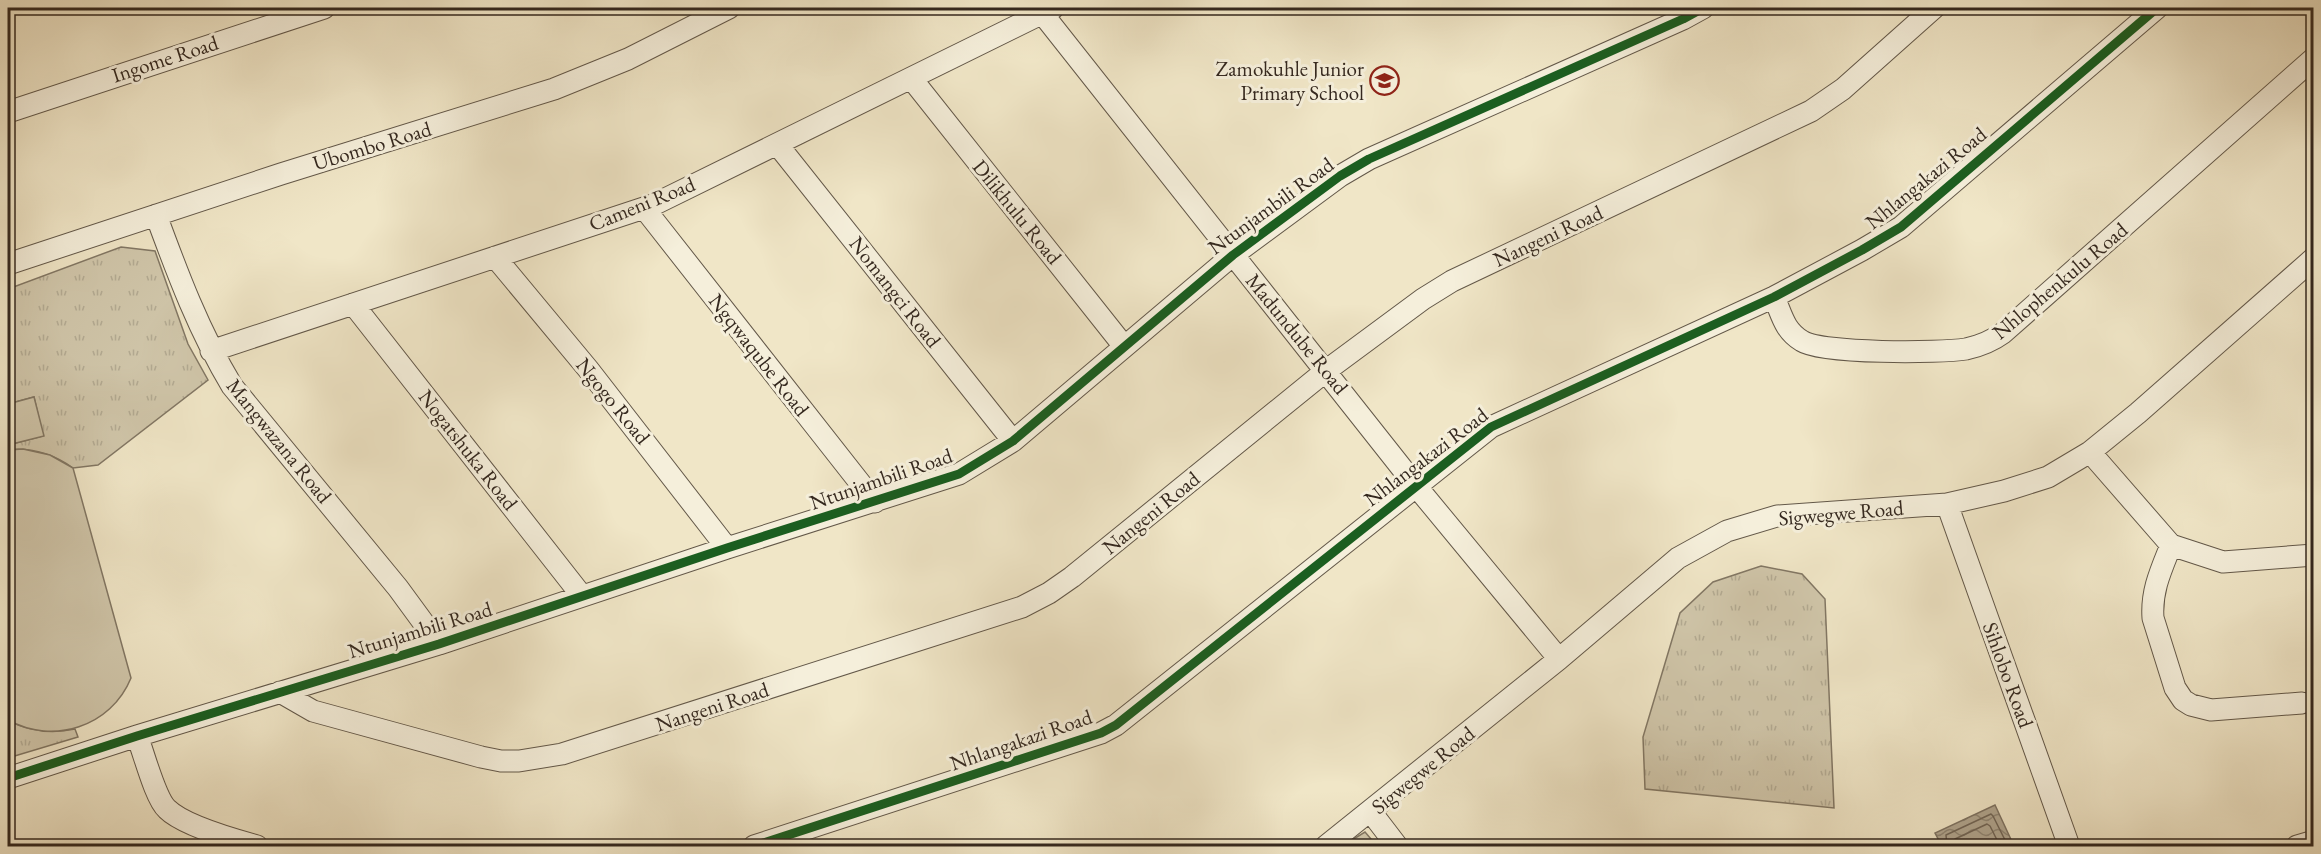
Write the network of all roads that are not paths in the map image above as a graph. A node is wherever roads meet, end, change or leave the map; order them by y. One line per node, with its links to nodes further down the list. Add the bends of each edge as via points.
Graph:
1 (324, 8): 9 (street, Ingome Road)
2 (729, 8): 12 (street, Ubombo Road, via 628,59 554,89)
3 (1703, 8): 13 (street, Ntunjambili Road, via 1369,159)
4 (1934, 8): 21 (street, Nangeni Road, via 1843,89 1811,111 1452,281)
5 (2157, 8): 17 (street, Nhlangakazi Road, via 1901,226)
6 (1044, 9): 8 (street, Cameni Road); 13 (street, Madundube Road)
7 (2313, 58): 17 (street, Nhlophenkulu Road, via 2003,333 1982,345 1920,351 1829,349 1805,343 1789,332)
8 (911, 78): 10 (street, Cameni Road); 19 (street, Dilikhulu Road)
9 (8, 112)
10 (777, 144): 11 (street, Cameni Road); 22 (street, Nomangci Road)
11 (644, 208): 14 (street, Cameni Road); 25 (street, Ngqwaqube Road)
12 (156, 215): 16 (street, Ubombo Road); 20 (street, Mangwazana Road)
13 (1233, 255): 19 (street, Ntunjambili Road); 21 (street, Madundube Road)
14 (495, 257): 18 (street, Cameni Road); 28 (street, Ngogo Road)
15 (2313, 258): 23 (street, Sigwegwe Road)
16 (8, 264)
17 (1774, 297): 24 (street, Nhlangakazi Road, via 1491,427)
18 (353, 304): 20 (street, Cameni Road); 30 (street, Nogatshuka Road)
19 (1124, 345): 22 (street, Ntunjambili Road)
20 (211, 351): 31 (street, Mangwazana Road, via 232,386 398,588)
21 (1327, 370): 24 (street, Madundube Road); 33 (street, Nangeni Road, via 1049,593 1022,607 622,736 538,760 501,761 313,711)
22 (1012, 441): 25 (street, Ntunjambili Road, via 959,474)
23 (2090, 452): 26 (street, Sigwegwe Road, via 2048,477); 27 (street)
24 (1416, 486): 32 (street, Madundube Road); 40 (street, Nhlangakazi Road, via 1116,725)
25 (875, 502): 28 (street, Ntunjambili Road)
26 (1947, 504): 32 (street, Sigwegwe Road, via 1777,516 1728,531 1678,558); 43 (street, Sihlobo Road)
27 (2171, 545): 29 (street, via 2223,562); 34 (street, via 2155,584 2152,608 2179,695 2191,705 2211,710)
28 (727, 548): 30 (street, Ntunjambili Road)
29 (2313, 555)
30 (582, 596): 31 (street, Ntunjambili Road)
31 (439, 644): 33 (street, Ntunjambili Road)
32 (1559, 659): 37 (street, Sigwegwe Road)
33 (280, 692): 35 (street, Ntunjambili Road)
34 (2302, 703)
35 (137, 736): 36 (street, Ntunjambili Road); 39 (street, via 166,809 190,823)
36 (8, 778)
37 (1371, 812): 41 (street, Sigwegwe Road); 42 (street)
38 (2313, 841): 44 (street)
39 (257, 846)
40 (754, 846)
41 (1326, 846)
42 (1397, 846)
43 (2069, 846)
44 (2297, 846)

